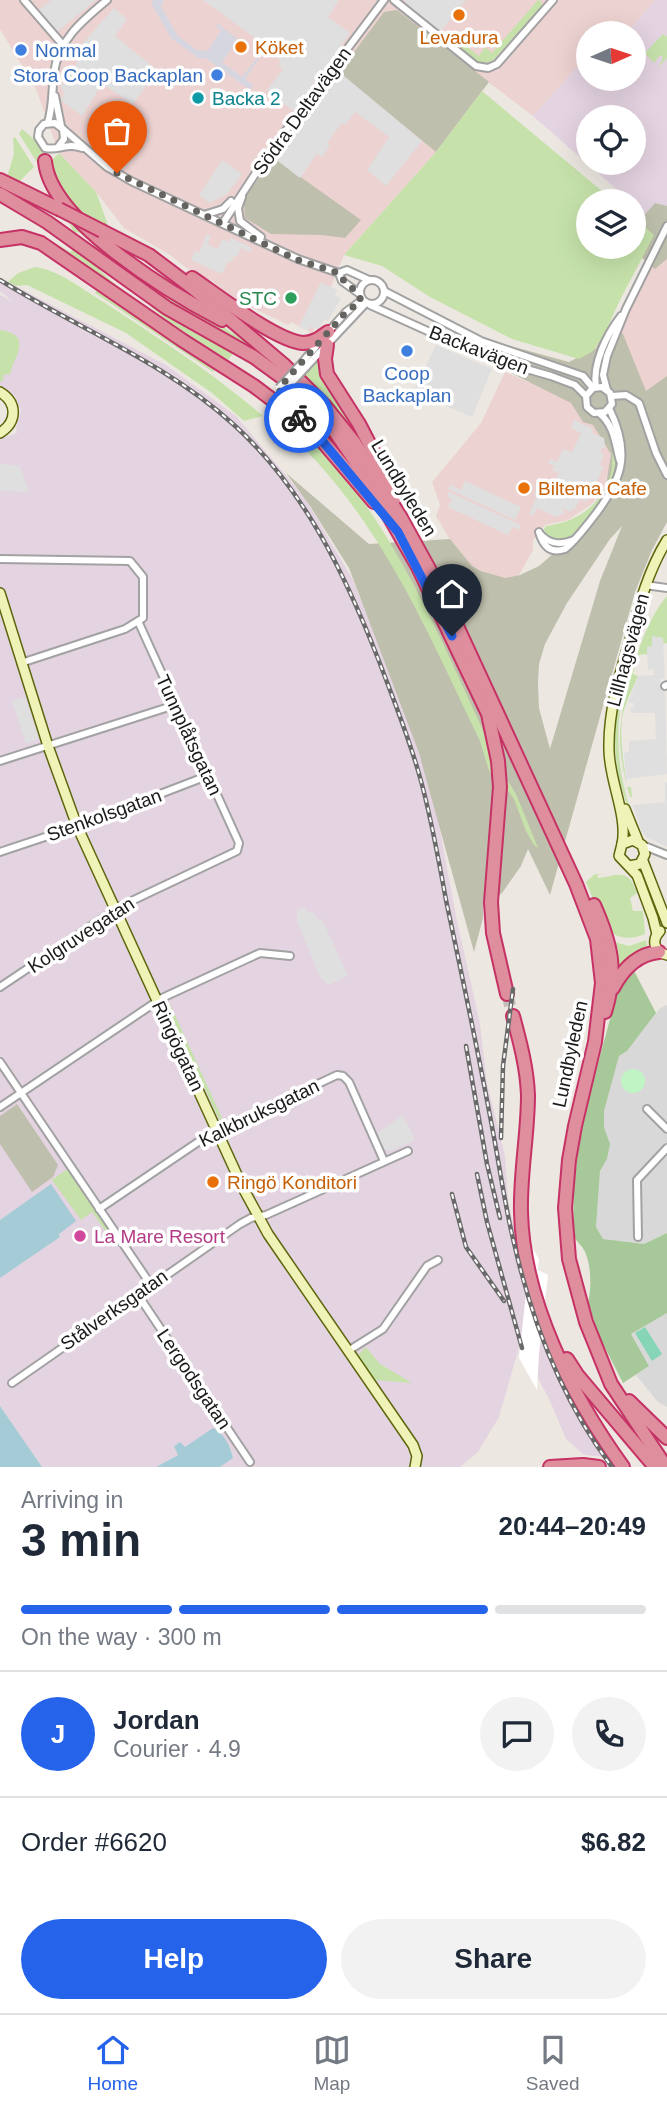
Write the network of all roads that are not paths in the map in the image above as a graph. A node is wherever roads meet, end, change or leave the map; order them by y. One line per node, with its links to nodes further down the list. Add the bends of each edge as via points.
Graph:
1 (24, 0): 6 (street)
2 (107, 0): 6 (street)
3 (384, 0): 13 (street, Södra Deltavägen)
4 (394, 0): 5 (street, via 481,68 497,64)
5 (553, 0)
6 (63, 45): 7 (street)
7 (54, 87): 8 (street); 9 (street)
8 (48, 122): 9 (street); 10 (street, via 41,127 40,144)
9 (62, 128): 10 (street, via 64,139); 11 (street, Backavägen)
10 (57, 148): 11 (street, via 72,145); 12 (street)
11 (84, 149): 16 (street, Backavägen, via 117,173)
12 (42, 164): 28 (highway, via 62,200 100,241 208,313)
13 (251, 179): 16 (street, via 227,206); 17 (street, Södra Deltavägen); 20 (street, Backavägen, via 238,215)
14 (0, 180): 21 (highway, Lundbyleden, bridge)
15 (0, 194): 22 (highway, Lundbyleden)
16 (204, 215): 17 (street, Backavägen)
17 (223, 223): 20 (street, Backavägen)
18 (667, 226): 27 (street)
19 (0, 240): 38 (highway, via 22,237 48,247)
20 (263, 242): 23 (street, Backavägen)
21 (149, 255): 28 (highway, Lundbyleden); 29 (highway, via 248,317 296,341)
22 (115, 271): 32 (highway, via 173,328 263,386); 42 (highway, Lundbyleden, via 287,381 336,433)
23 (339, 273): 24 (street, Backavägen, via 347,270); 26 (street, Backavägen)
24 (369, 280): 25 (street, Backavägen, via 380,282); 26 (street, via 364,284)
25 (384, 291): 26 (street, via 379,300); 31 (street, Backavägen, via 481,341 583,376)
26 (364, 301): 29 (street); 29 (street, via 346,312); 35 (street, Backavägen, via 492,359 575,385)
27 (626, 309): 31 (street, via 603,348); 34 (street, via 603,366)
28 (245, 332): 45 (highway, Lundbyleden, via 305,384 338,421)
29 (327, 338): 30 (street); 30 (street); 45 (highway, via 327,374 383,469)
30 (304, 365): 32 (street, bridge)
31 (594, 387): 34 (street, Backavägen); 35 (street)
32 (280, 391): 38 (highway, via 282,401)
33 (0, 392): 39 (street, via 14,411 9,426)
34 (609, 393): 36 (street); 41 (street, Backavägen, via 639,403)
35 (586, 396): 37 (street, Backavägen, via 588,408)
36 (610, 408): 37 (street); 40 (street, via 622,440)
37 (599, 413): 40 (street, via 612,428)
38 (307, 426): 42 (highway)
39 (0, 433)
40 (621, 463): 43 (street, via 612,492)
41 (667, 475)
42 (398, 532): 73 (highway, Lundbyleden, via 488,714 500,786 493,933)
43 (575, 540): 43 (street, via 554,543 539,532 544,545 553,551 565,550)
44 (667, 540): 47 (street, Lillhagsvägen)
45 (419, 549): 51 (highway, Lundbyleden)
46 (0, 559): 50 (street, via 130,561 143,577 145,613)
47 (645, 585): 48 (street); 56 (street, Lillhagsvägen, via 614,695)
48 (667, 588)
49 (0, 593): 52 (street, Ringögatan)
50 (138, 621): 52 (street); 53 (street, Tunnplåtsgatan)
51 (463, 639): 72 (highway, via 512,726 602,924 611,953); 76 (highway, Lundbyleden, via 592,922 602,975)
52 (21, 663): 54 (street, Ringögatan)
53 (175, 705): 54 (street); 57 (street, Tunnplåtsgatan)
54 (48, 746): 55 (street); 58 (street, Ringögatan)
55 (0, 761)
56 (610, 764): 59 (street, Lillhagsvägen); 60 (street, Lillhagsvägen, via 624,826)
57 (207, 776): 58 (street, Stenkolsgatan); 61 (street, Tunnplåtsgatan)
58 (77, 826): 62 (street, Stenkolsgatan); 66 (street, Ringögatan)
59 (640, 843): 60 (street, via 629,840); 63 (street); 64 (street, Lillhagsvägen)
60 (622, 844): 65 (street, Lillhagsvägen, via 619,856)
61 (239, 848): 66 (street, Kolgruvegatan)
62 (0, 852)
63 (667, 855)
64 (643, 861): 65 (street); 67 (street, Lillhagsvägen)
65 (629, 866): 68 (street, Lillhagsvägen)
66 (115, 910): 71 (street, Kolgruvegatan); 74 (street, Ringögatan)
67 (667, 926): 68 (street, Lillhagsvägen)
68 (657, 934): 69 (street, Lillhagsvägen, via 655,944)
69 (665, 954): 72 (highway, via 645,954 635,960)
70 (290, 956): 74 (street, via 260,953)
71 (0, 988)
72 (612, 988): 76 (highway)
73 (507, 994)
74 (157, 1001): 78 (street); 82 (street, Ringögatan)
75 (513, 1016): 92 (highway, via 528,1093 521,1214)
76 (595, 1042): 94 (highway, Lundbyleden, via 566,1186 568,1246 580,1304)
77 (0, 1062): 78 (street)
78 (20, 1093): 79 (street); 86 (street)
79 (0, 1107)
80 (647, 1109): 81 (street)
81 (667, 1129)
82 (217, 1131): 85 (street, Kalkbruksgatan, via 343,1076); 86 (street, Kalkbruksgatan); 87 (street, Ringögatan)
83 (667, 1148): 88 (street, via 637,1180)
84 (408, 1151): 85 (street, Stålverksgatan)
85 (384, 1161): 87 (street, Stålverksgatan)
86 (99, 1209): 90 (street)
87 (257, 1217): 90 (street, Stålverksgatan); 93 (street, Ringögatan)
88 (638, 1237)
89 (438, 1260): 93 (street, via 427,1266 383,1329)
90 (151, 1285): 91 (street, Stålverksgatan)
91 (138, 1295): 95 (street, Stålverksgatan); 97 (street, Lergodsgatan)
92 (537, 1299): 98 (highway, via 576,1392); 102 (highway, via 578,1376)
93 (348, 1351): 99 (street, Ringögatan, via 413,1445)
94 (603, 1364): 96 (highway, via 623,1394); 103 (highway, via 611,1384)
95 (12, 1383)
96 (667, 1438)
97 (250, 1462)
98 (622, 1465)
99 (415, 1467)
100 (550, 1467): 101 (highway)
101 (599, 1467)
102 (654, 1467)
103 (666, 1467)

